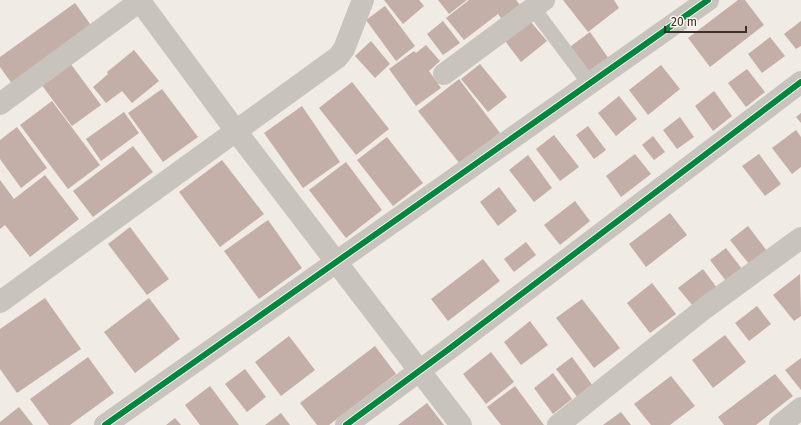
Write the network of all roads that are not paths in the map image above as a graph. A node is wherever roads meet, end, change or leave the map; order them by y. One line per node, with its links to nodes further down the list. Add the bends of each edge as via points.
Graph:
1 (363, 0): 9 (street, via 344,49 338,57)
2 (708, 0): 7 (street)
3 (139, 1): 8 (street); 9 (street)
4 (539, 4): 5 (street); 7 (lane)
5 (444, 74)
6 (801, 82): 13 (street)
7 (590, 84): 11 (street)
8 (0, 104)
9 (236, 131): 11 (street); 12 (street)
10 (801, 238): 18 (street, via 705,308)
11 (336, 261): 13 (street); 15 (street)
12 (0, 302)
13 (420, 371): 16 (street); 17 (street)
14 (801, 408): 19 (street)
15 (105, 425)
16 (346, 425)
17 (462, 425)
18 (558, 425)
19 (780, 425)

